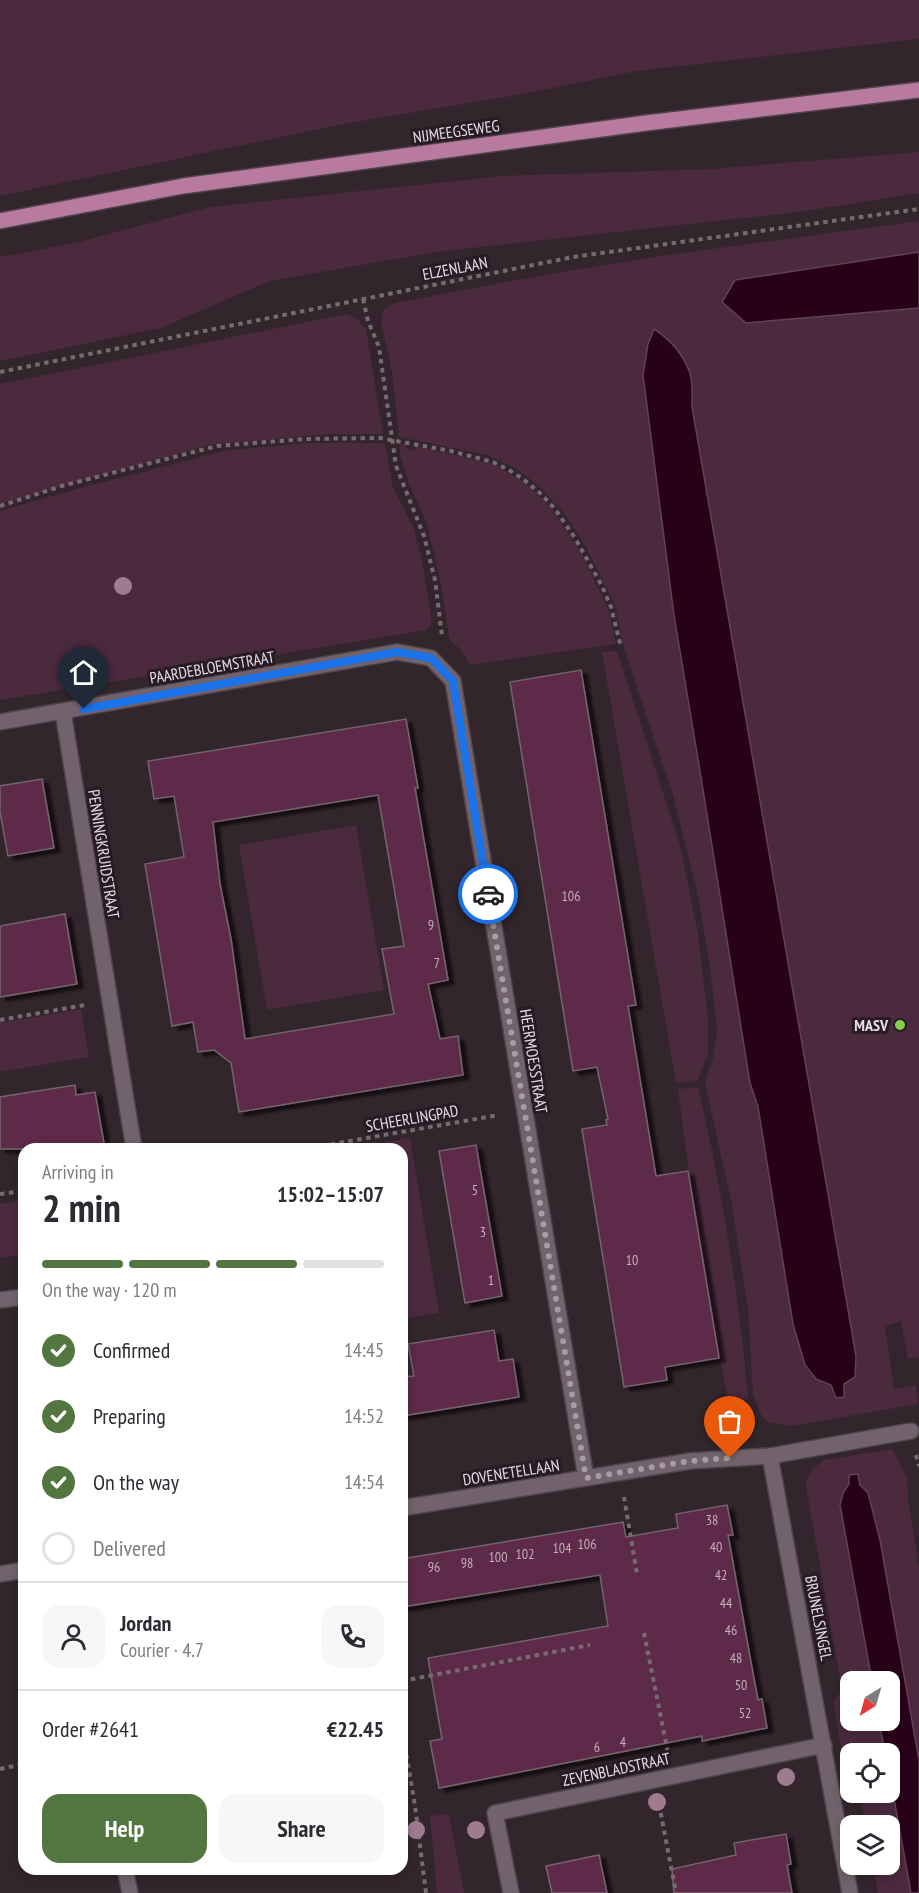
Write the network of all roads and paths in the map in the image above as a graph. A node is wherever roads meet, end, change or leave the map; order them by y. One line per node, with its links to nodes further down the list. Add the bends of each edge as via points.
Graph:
1 (919, 90): 3 (main road, NIJMEEGSEWEG, via 183,186)
2 (919, 209): 4 (path, ELZENLAAN, via 573,257)
3 (0, 221)
4 (363, 298): 5 (path, ELZENLAAN); 6 (path, via 379,347)
5 (0, 372)
6 (391, 439): 7 (path, via 305,439 217,446); 8 (path, via 493,462 523,478 540,493 591,564 611,607); 10 (path, via 396,466 424,536 436,591)
7 (0, 506)
8 (621, 647)
9 (431, 658): 10 (street, HEERMOESSTRAAT); 11 (street, PAARDEBLOEMSTRAAT, via 397,652)
10 (445, 672): 15 (street, HEERMOESSTRAAT, via 453,681)
11 (63, 712): 12 (street, PAARDEBLOEMSTRAAT); 13 (street, PENNINGKRUIDSTRAAT)
12 (0, 722)
13 (110, 1001): 14 (path); 16 (street, PENNINGKRUIDSTRAAT)
14 (0, 1020)
15 (524, 1110): 17 (path, SCHEERLINGPAD); 25 (street, HEERMOESSTRAAT)
16 (133, 1143)
17 (338, 1143)
18 (18, 1192): 19 (path)
19 (0, 1194)
20 (18, 1298): 21 (street)
21 (0, 1300)
22 (910, 1431): 23 (street, DOVENETELLAAN)
23 (770, 1456): 24 (street, DOVENETELLAAN, via 690,1461); 33 (street, BRUNELSINGEL)
24 (620, 1472): 25 (street, DOVENETELLAAN); 29 (path)
25 (586, 1478): 26 (street, DOVENETELLAAN)
26 (408, 1507)
27 (18, 1571): 28 (street)
28 (0, 1574)
29 (637, 1574)
30 (644, 1633): 37 (path)
31 (590, 1645): 32 (path)
32 (408, 1680)
33 (824, 1745): 37 (street, ZEVENBLADSTRAAT); 44 (street, BRUNELSINGEL)
34 (408, 1764): 41 (path)
35 (18, 1765): 36 (path)
36 (0, 1769)
37 (672, 1776): 38 (street, ZEVENBLADSTRAAT)
38 (655, 1779): 42 (street, ZEVENBLADSTRAAT, via 495,1813); 43 (path)
39 (126, 1875): 40 (street)
40 (130, 1893)
41 (426, 1893)
42 (511, 1893)
43 (676, 1893)
44 (850, 1893)

